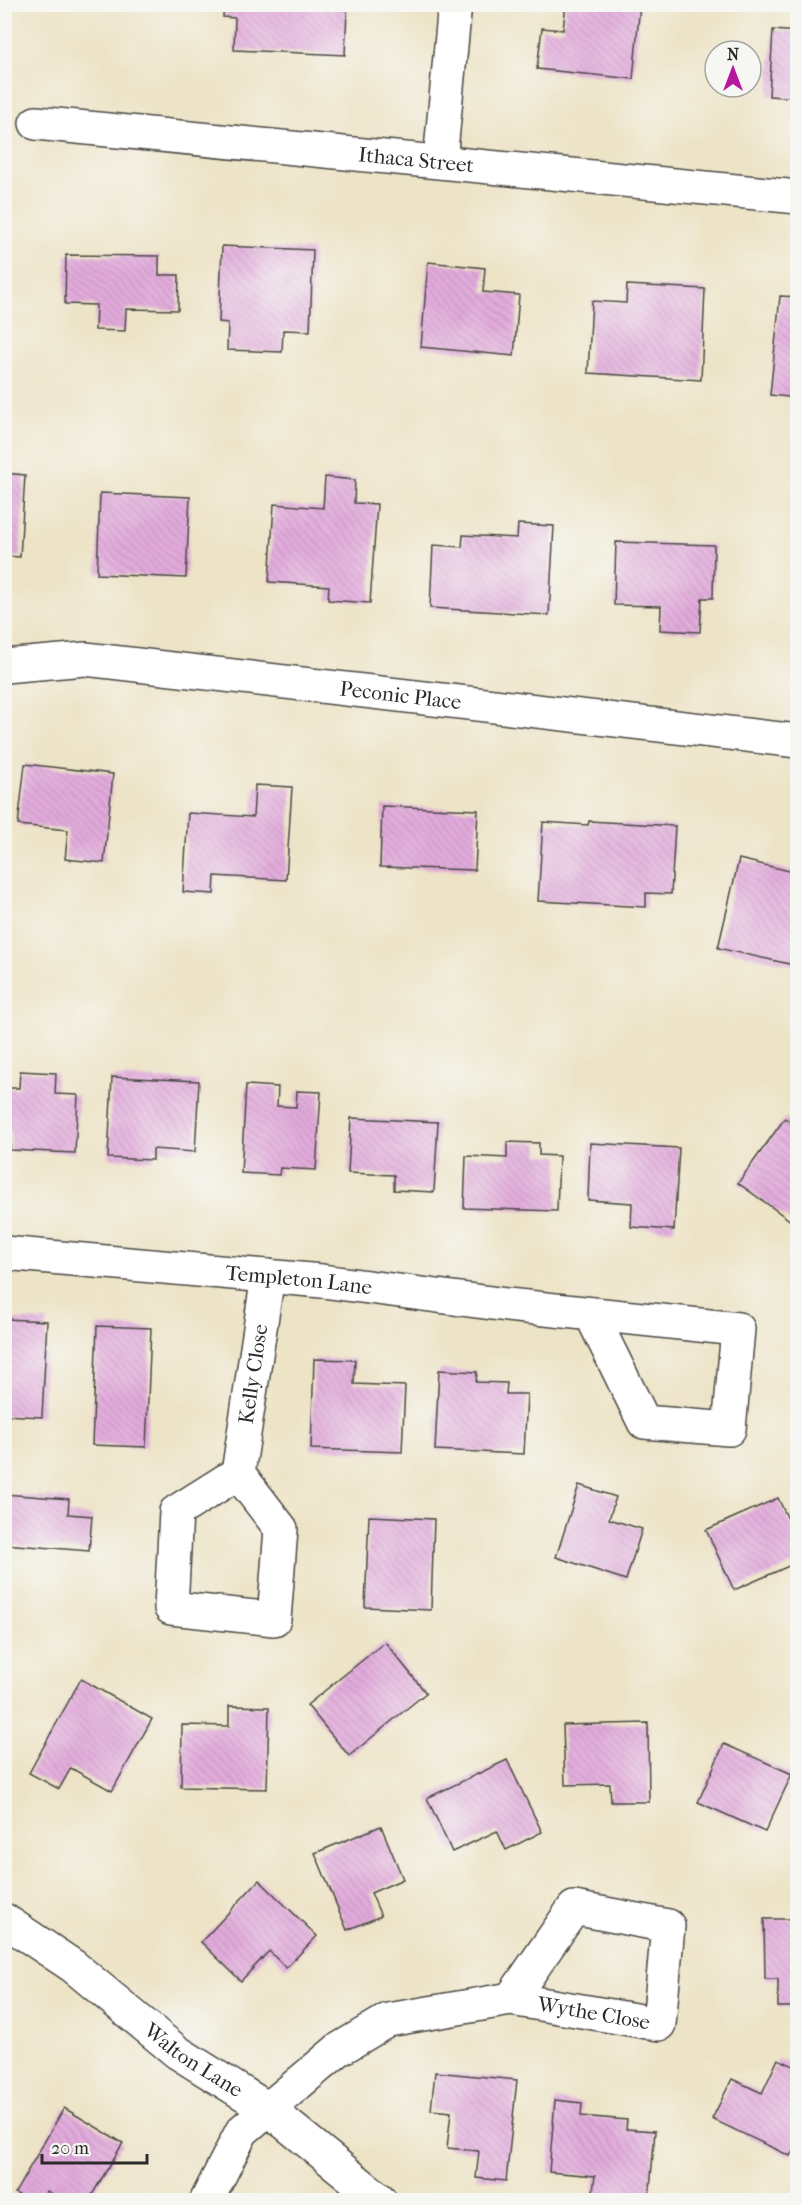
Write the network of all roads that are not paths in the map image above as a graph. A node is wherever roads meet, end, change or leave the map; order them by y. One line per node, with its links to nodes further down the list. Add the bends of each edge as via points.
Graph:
1 (455, 4): 3 (street)
2 (36, 123): 3 (street, Ithaca Street)
3 (440, 161): 4 (street, Ithaca Street)
4 (798, 197)
5 (4, 666): 6 (street, Peconic Place, via 85,659)
6 (798, 741)
7 (4, 1252): 8 (street, Templeton Lane)
8 (268, 1276): 9 (street, Templeton Lane); 10 (street, Kelly Close)
9 (591, 1314): 9 (street, Templeton Lane, via 644,1422 729,1429 738,1329)
10 (238, 1473): 10 (street, via 176,1512 171,1608 274,1619 281,1529)
11 (4, 1920): 13 (street, Walton Lane, via 73,1966 177,2052)
12 (511, 1999): 12 (street, Wythe Close, via 659,2024 668,1926 574,1908); 13 (street, Wythe Close, via 388,2020 338,2050)
13 (268, 2109): 14 (street, Wythe Close, via 242,2131); 15 (street, Walton Lane)
14 (207, 2200)
15 (380, 2200)

